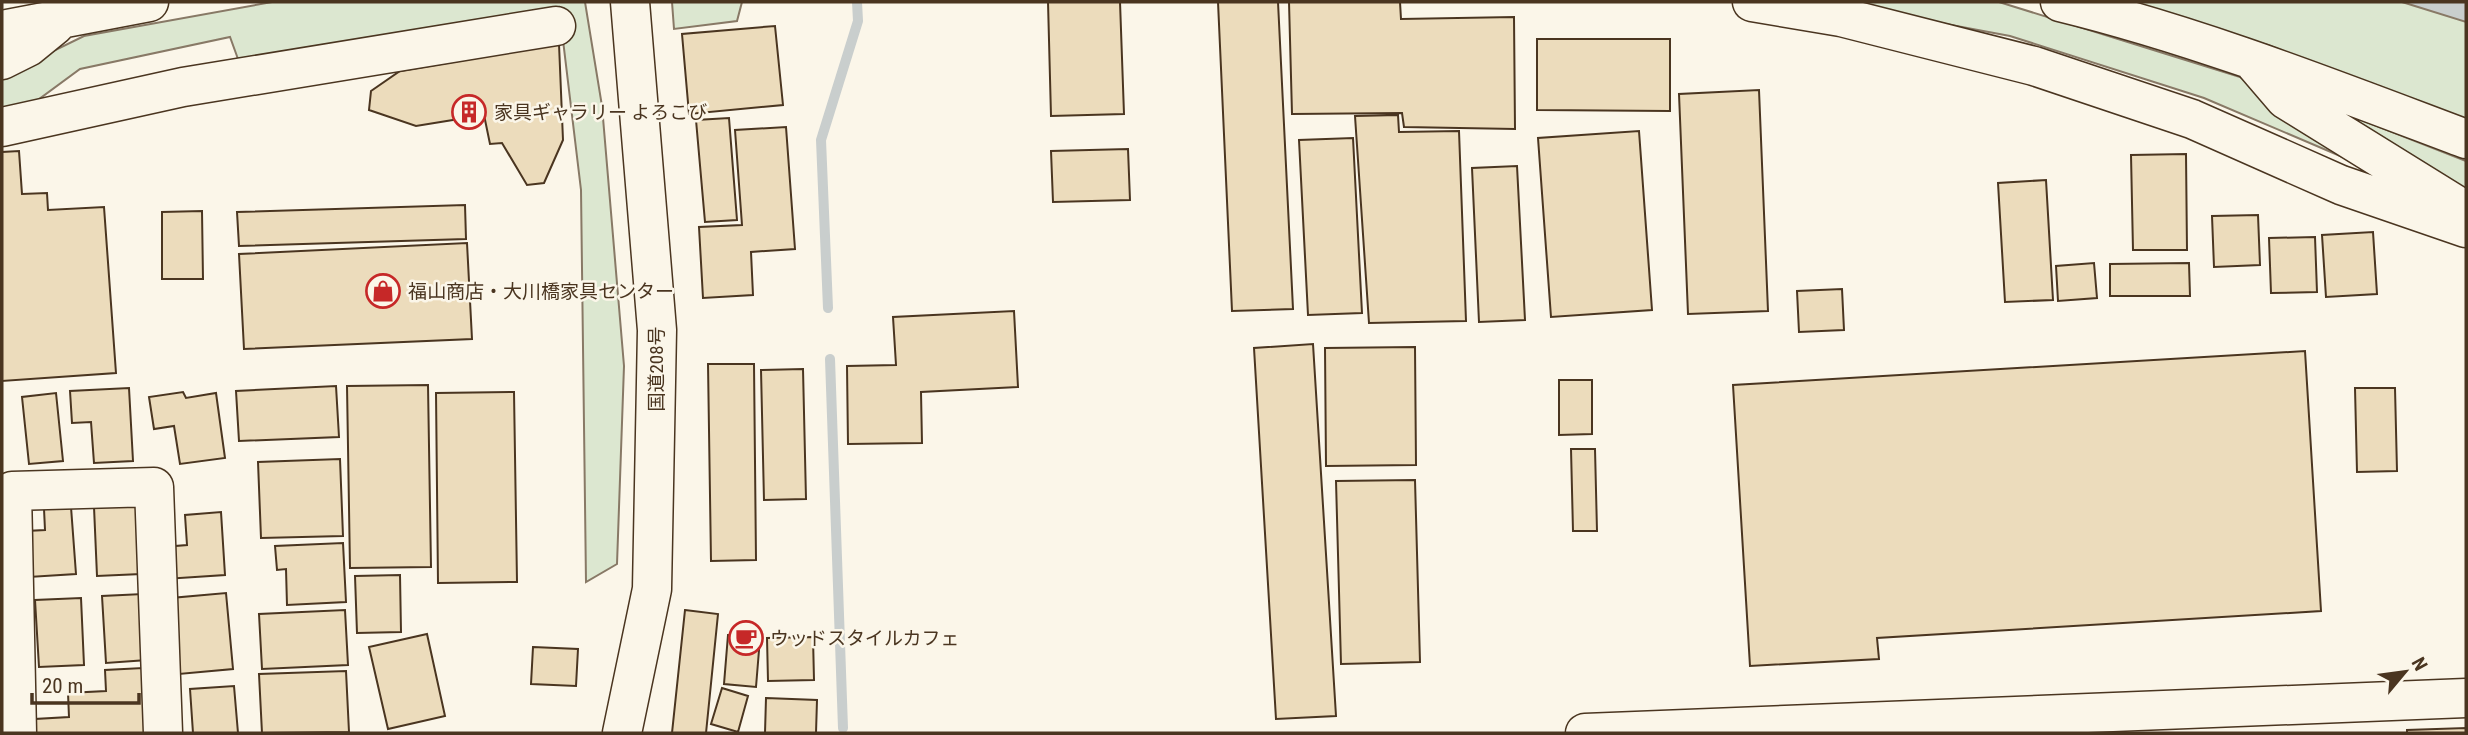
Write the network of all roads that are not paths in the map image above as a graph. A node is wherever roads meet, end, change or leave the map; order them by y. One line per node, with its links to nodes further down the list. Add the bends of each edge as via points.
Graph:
1 (149, 2): 6 (main road)
2 (629, 2): 15 (main road, 国道208号, via 657,330 652,589)
3 (1752, 2): 11 (main road, via 1841,17 2034,66 2192,120 2341,185)
4 (2060, 2): 7 (main road)
5 (556, 26): 8 (main road, via 183,87)
6 (22, 28)
7 (2251, 60): 9 (main road); 10 (main road, via 2285,99)
8 (2, 127)
9 (2466, 138)
10 (2466, 215)
11 (2466, 228)
12 (2466, 698): 16 (main road)
13 (17, 733): 14 (main road, via 12,491 153,487)
14 (163, 733)
15 (622, 733)
16 (1585, 733)

